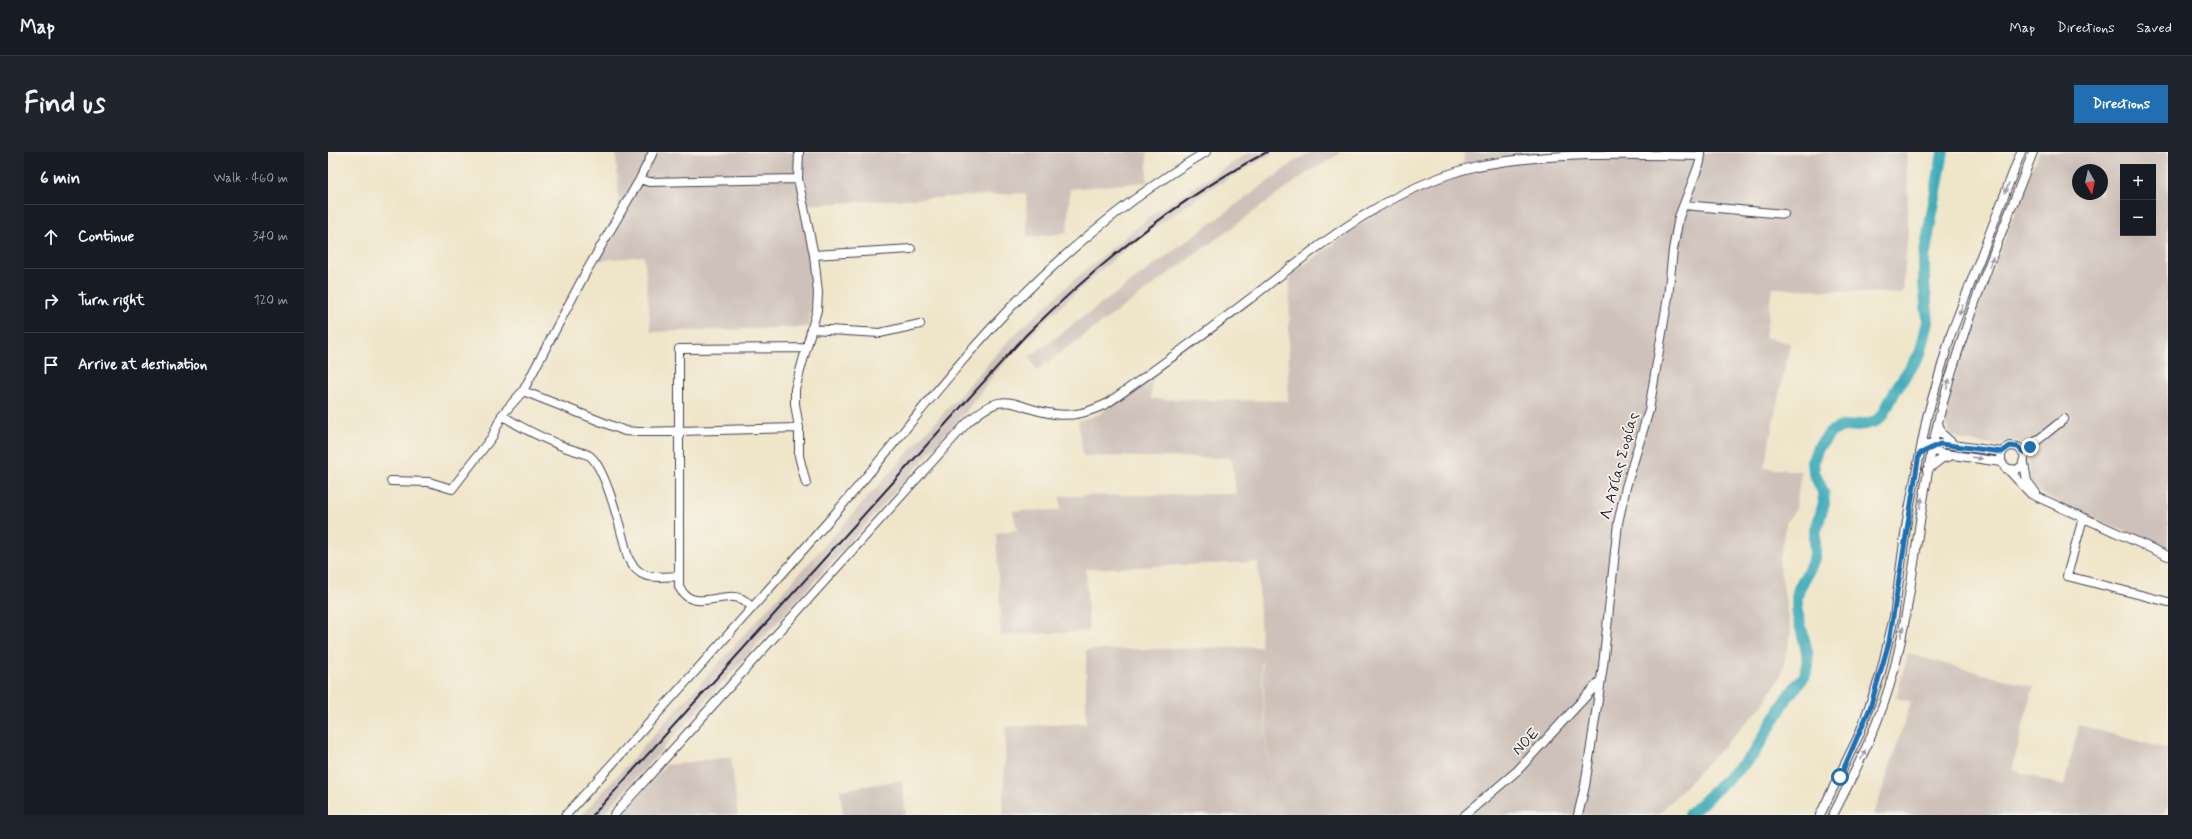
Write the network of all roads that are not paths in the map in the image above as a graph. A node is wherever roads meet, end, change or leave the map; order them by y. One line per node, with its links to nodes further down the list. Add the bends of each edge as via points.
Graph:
1 (653, 152): 7 (street)
2 (800, 152): 8 (street)
3 (1206, 152): 39 (street, via 1174,171 1099,226 1065,254 1014,304)
4 (2022, 152): 22 (street, one-way to 22, via 1951,334)
5 (2033, 152): 19 (street, one-way to 5, via 1962,338)
6 (1701, 154): 9 (street, Λ. Αγίας Σοφίας); 42 (street, via 1549,155 1483,164 1454,173 1421,185 1371,210 1321,243 1197,338 1100,407 1067,415 1002,402 979,412)
7 (640, 179): 8 (street, via 649,182); 16 (street, via 586,272)
8 (798, 179): 12 (street)
9 (1684, 205): 10 (street); 40 (street, Λ. Αγίας Σοφίας, via 1679,217 1673,250 1668,297 1649,410 1626,486 1618,523)
10 (1784, 214)
11 (911, 249): 12 (street)
12 (814, 255): 14 (street, via 818,293)
13 (920, 324): 14 (street, via 880,333)
14 (812, 329): 15 (street)
15 (806, 348): 20 (street, via 795,389); 21 (street, via 679,349)
16 (523, 391): 17 (street); 21 (street, via 625,431)
17 (502, 415): 32 (street, via 492,437 452,489 429,482); 37 (street, via 539,436 593,459 605,481 628,558 634,568 648,576)
18 (2064, 419): 26 (street)
19 (1938, 422): 23 (street, via 1941,433); 24 (street)
20 (799, 428): 21 (street); 33 (street, via 799,456)
21 (680, 432): 37 (street)
22 (1923, 435): 24 (street); 27 (street)
23 (1954, 445): 24 (street, via 1940,444); 25 (street)
24 (1932, 448): 27 (street); 28 (street, via 1939,453); 31 (street)
25 (2002, 452): 26 (street, via 2007,447 2014,446); 30 (street)
26 (2023, 452): 29 (street)
27 (1919, 454): 45 (street, via 1895,610 1880,676 1859,735)
28 (1953, 455): 30 (street, one-way to 30); 31 (street, via 1941,459)
29 (2024, 463): 30 (street, via 2016,470); 34 (street, via 2025,476 2030,486)
30 (2003, 465): 34 (street, via 2031,494)
31 (1927, 471): 46 (street, one-way to 31, via 1866,748 1892,678 1908,602)
32 (391, 481)
33 (806, 483)
34 (2046, 502): 35 (street)
35 (2083, 518): 36 (street); 38 (street, via 2067,576)
36 (2168, 556)
37 (679, 576): 39 (street, via 679,587 683,595 692,599 729,597 742,599)
38 (2168, 602)
39 (752, 607): 41 (street)
40 (1600, 681): 43 (street, NOE, via 1518,770); 44 (street, Λ. Αγίας Σοφίας, via 1585,786)
41 (566, 815)
42 (614, 815)
43 (1465, 815)
44 (1578, 815)
45 (1820, 815)
46 (1833, 815)

